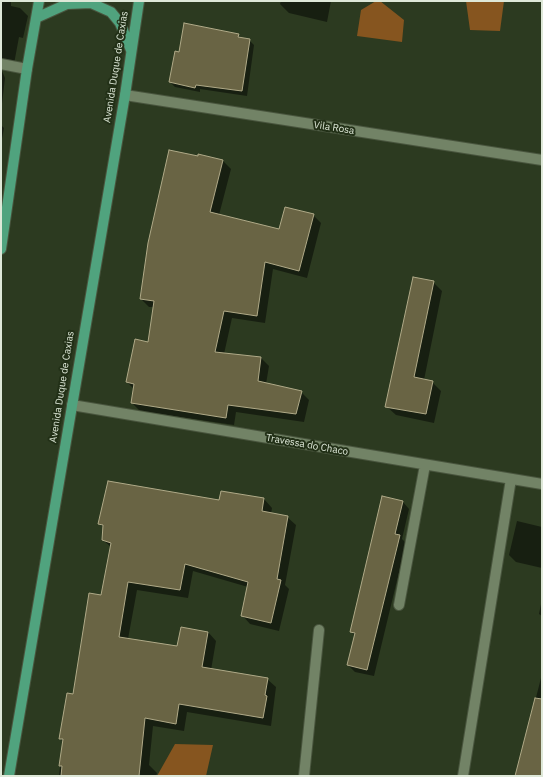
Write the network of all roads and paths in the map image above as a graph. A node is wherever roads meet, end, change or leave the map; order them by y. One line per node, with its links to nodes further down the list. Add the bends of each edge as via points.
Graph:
1 (39, 1): 3 (main road)
2 (139, 1): 4 (main road, Avenida Duque de Caxias)
3 (36, 18): 4 (main road, via 67,4 91,3 111,12 120,23); 6 (main road)
4 (131, 52): 7 (main road, Avenida Duque de Caxias)
5 (1, 64): 6 (street)
6 (27, 69): 9 (main road)
7 (125, 95): 8 (street, Vila Rosa); 10 (main road, Avenida Duque de Caxias)
8 (542, 160)
9 (1, 248)
10 (72, 405): 11 (street, Travessa do Chaco); 16 (main road, Avenida Duque de Caxias)
11 (426, 465): 12 (street, Travessa do Chaco); 14 (street)
12 (511, 479): 13 (street, Travessa do Chaco); 18 (street)
13 (542, 484)
14 (399, 604)
15 (319, 630): 17 (street)
16 (9, 776)
17 (304, 776)
18 (463, 776)

